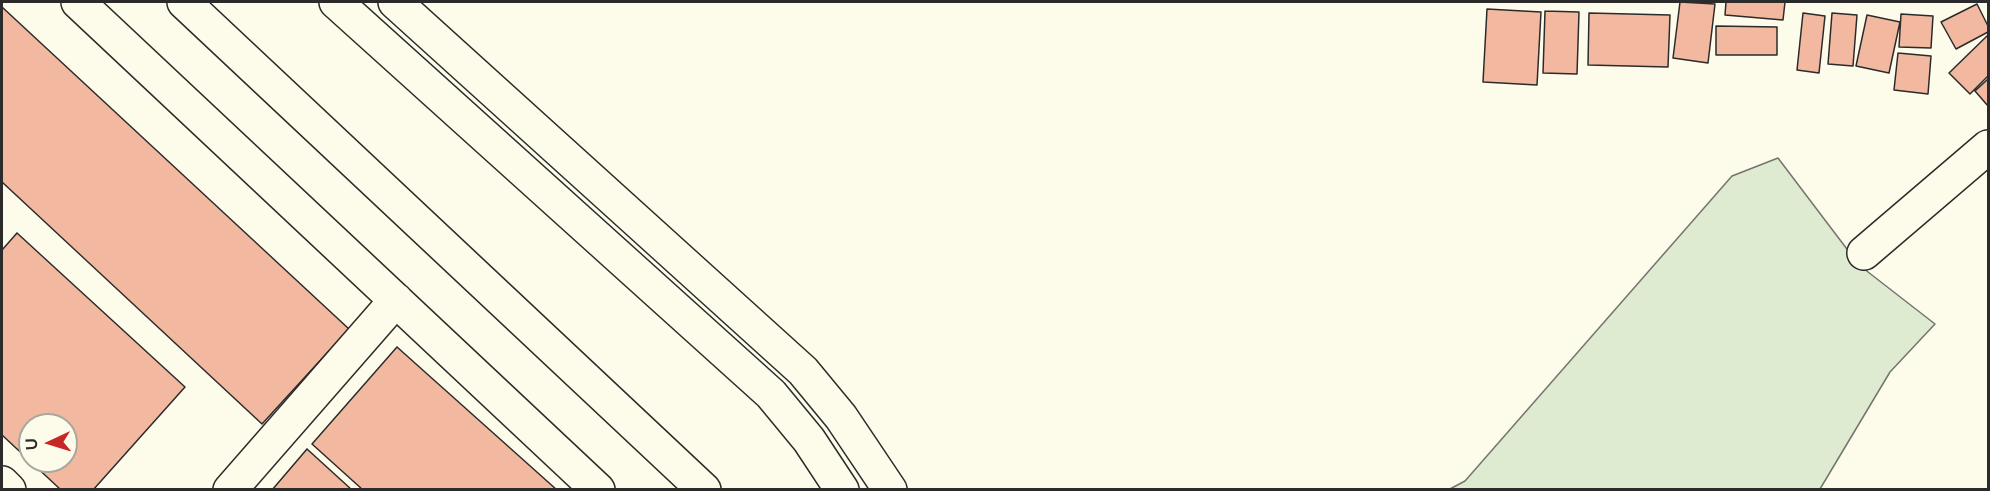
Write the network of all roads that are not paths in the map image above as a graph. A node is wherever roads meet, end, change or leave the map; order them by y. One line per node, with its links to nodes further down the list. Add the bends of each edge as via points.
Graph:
1 (78, 2): 7 (main road)
2 (336, 2): 13 (main road, via 771,394)
3 (395, 2): 14 (main road, via 803,371 841,417)
4 (196, 7): 12 (main road)
5 (1989, 147): 6 (main road)
6 (1864, 253)
7 (396, 300): 10 (main road); 11 (main road)
8 (2, 483): 9 (main road)
9 (9, 489)
10 (230, 489)
11 (598, 489)
12 (704, 489)
13 (842, 489)
14 (890, 489)

